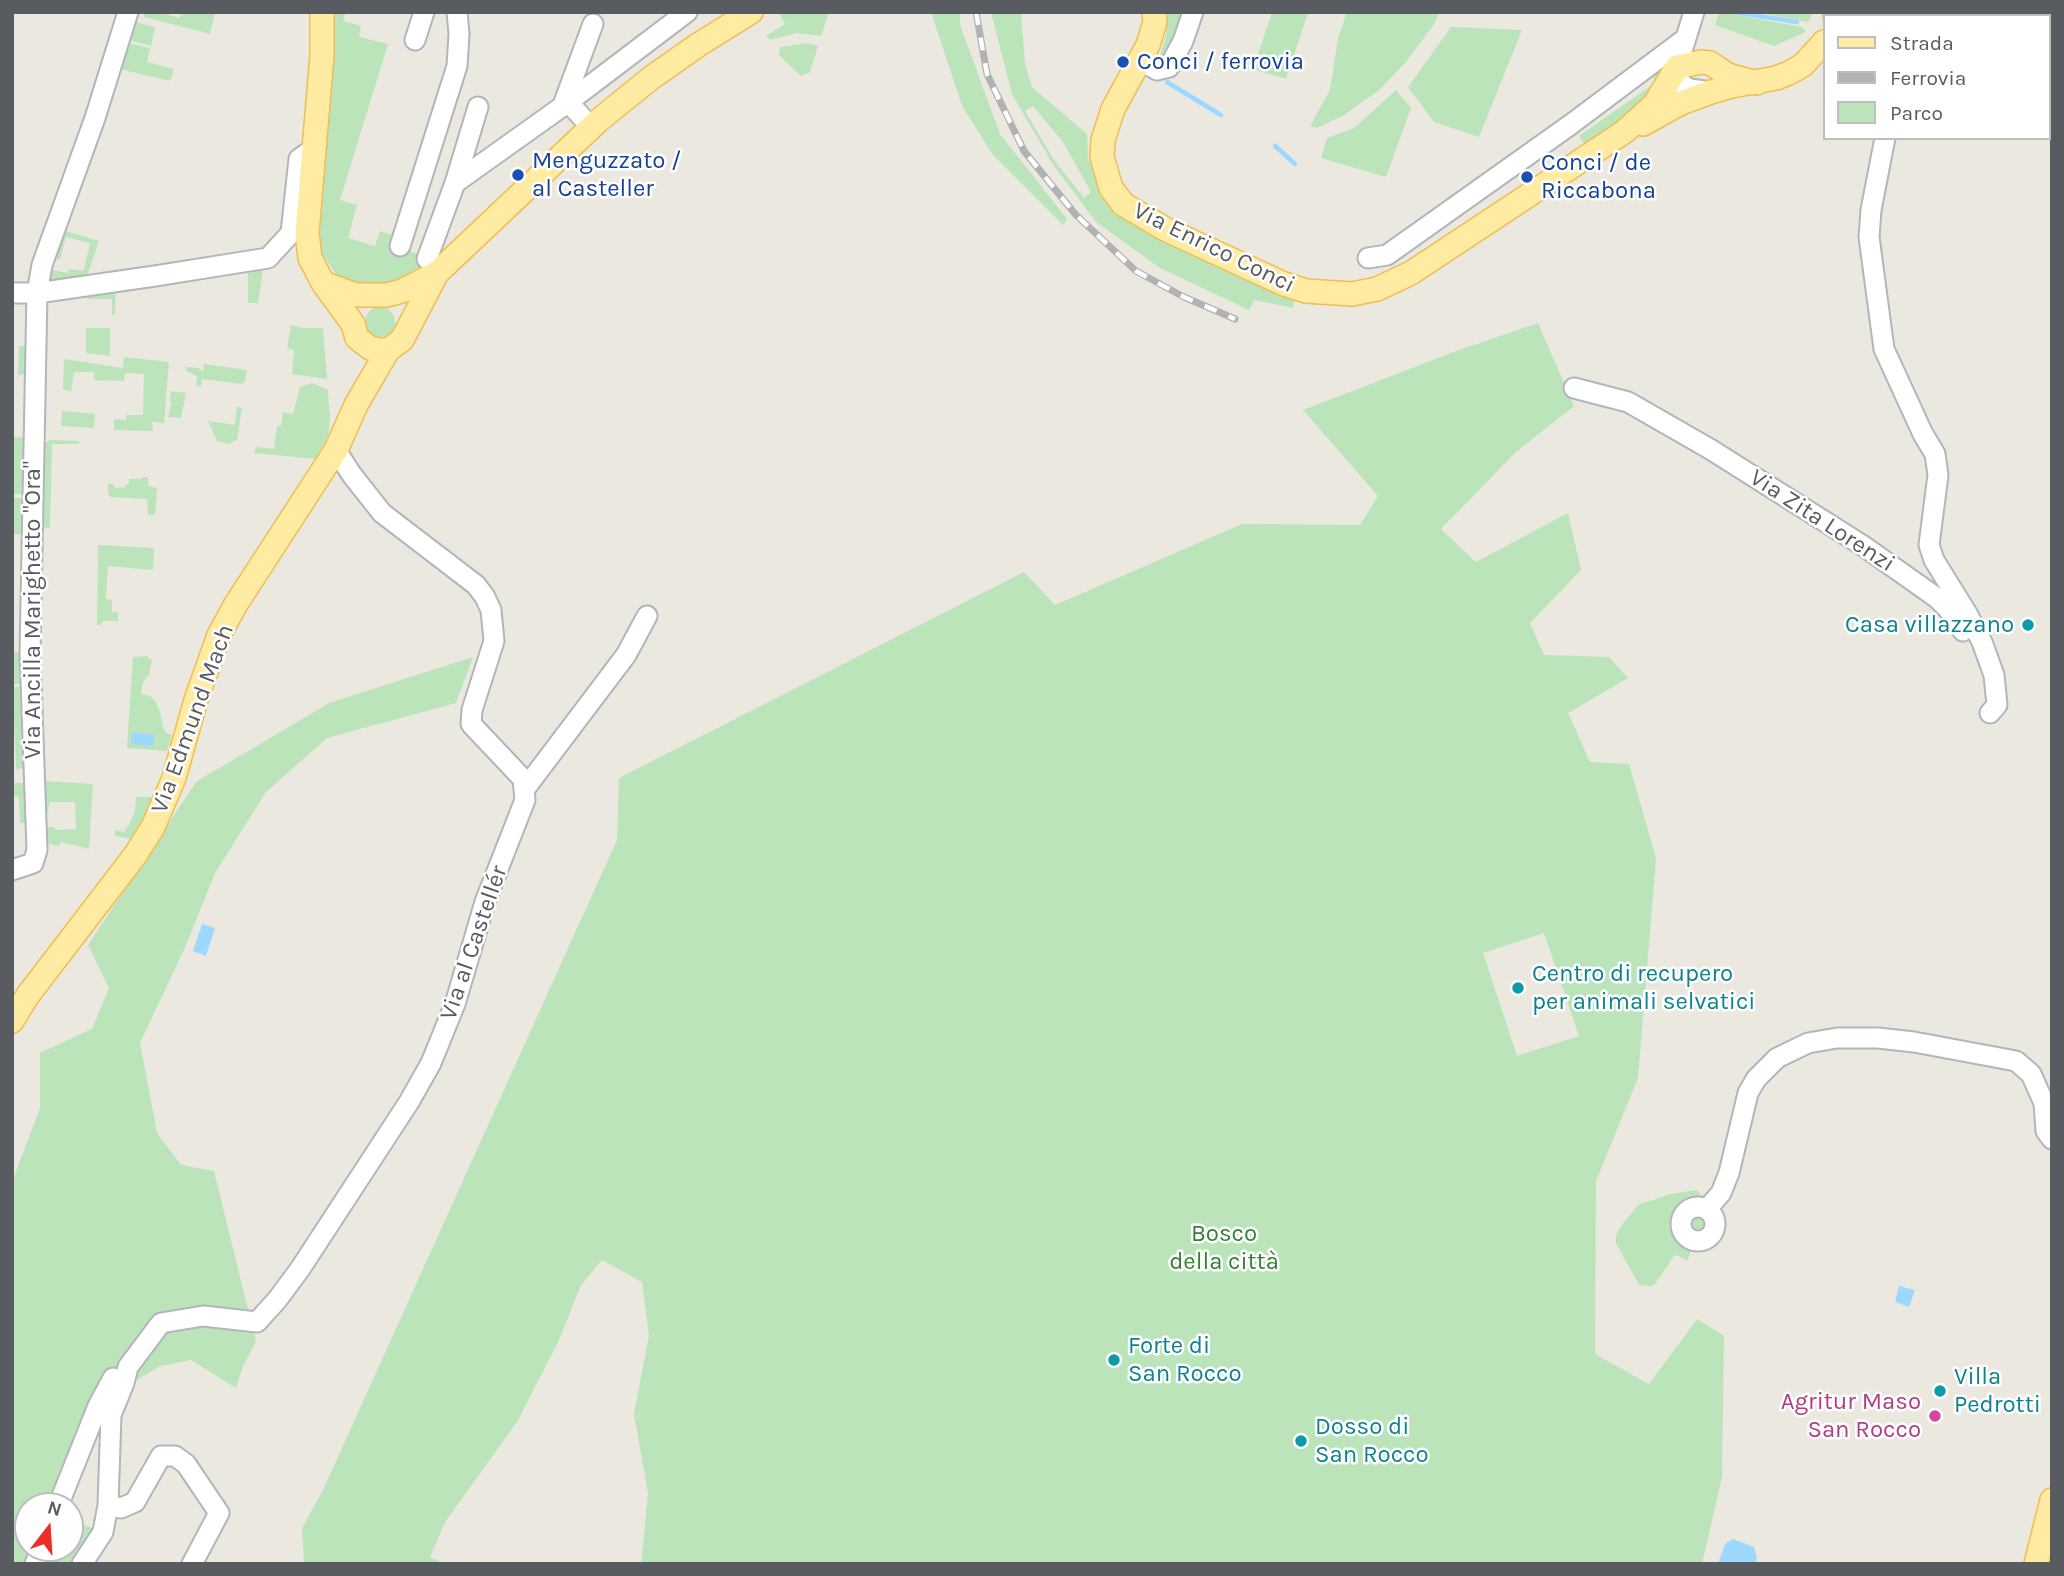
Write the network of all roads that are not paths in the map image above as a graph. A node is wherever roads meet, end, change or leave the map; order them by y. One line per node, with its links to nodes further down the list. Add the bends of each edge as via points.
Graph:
1 (128, 12): 32 (street, Via Ancilla Marighetto "Ora")
2 (322, 12): 23 (main road)
3 (424, 12): 11 (street)
4 (457, 12): 27 (street, via 457,65)
5 (751, 12): 20 (main road, via 670,65)
6 (1154, 12): 13 (main road, Via Enrico Conci, via 1148,45)
7 (1194, 12): 13 (street, via 1170,68 1157,70)
8 (682, 14): 18 (street)
9 (593, 24): 18 (street)
10 (1690, 26): 14 (street); 15 (street, Via Enrico Conci); 25 (street)
11 (415, 40)
12 (1822, 44): 16 (main road, via 1803,65)
13 (1139, 60): 26 (main road, Via Enrico Conci, via 1107,124 1102,157 1111,188 1123,204 1165,229 1284,284 1306,291 1352,294 1377,289 1411,273)
14 (1710, 63): 15 (main road); 16 (main road, via 1728,75)
15 (1676, 68): 17 (street, via 1682,85); 21 (main road, Via Enrico Conci, via 1655,104)
16 (1757, 83): 17 (main road)
17 (1712, 92): 21 (main road)
18 (565, 104): 20 (street); 24 (street)
19 (478, 107): 24 (street)
20 (591, 127): 29 (main road)
21 (1624, 132): 26 (main road, Via Enrico Conci)
22 (1885, 140): 37 (street, Via Zita Lorenzi, via 1869,237 1884,349 1935,454 1938,475 1929,545 1977,633 1994,675 1997,705 1992,721 1962,628 1937,598 1710,449 1628,402)
23 (316, 147): 30 (main road, via 307,250); 32 (street, via 299,159 291,233 268,258)
24 (455, 183): 29 (street)
25 (1468, 198): 26 (street); 28 (street, via 1387,255)
26 (1486, 223)
27 (400, 246)
28 (1368, 258)
29 (432, 266): 33 (main road, via 402,291); 34 (main road)
30 (323, 283): 33 (main road, via 356,295); 35 (main road)
31 (12, 293): 32 (street)
32 (37, 293): 42 (street, Via Ancilla Marighetto "Ora", via 30,653 37,850 33,863)
33 (380, 295): 34 (main road, via 401,303); 35 (main road, via 358,306)
34 (409, 325): 36 (main road, via 402,340)
35 (358, 334): 36 (main road, via 370,348); 38 (main road, Via Edmund Mach)
36 (388, 350): 38 (main road, Via Edmund Mach)
37 (1574, 388)
38 (356, 405): 39 (main road, Via Edmund Mach)
39 (336, 450): 41 (street, via 382,513 476,585 485,597 494,641 471,724 512,764 523,779); 43 (main road, Via Edmund Mach, via 219,635 174,778 153,827)
40 (647, 616): 41 (street, via 626,655)
41 (524, 790): 46 (street, Via al Castellér, via 525,800 431,1063 300,1269 257,1322 203,1316 161,1323)
42 (12, 870)
43 (12, 1021)
44 (2052, 1139): 45 (street, via 2031,1074 2016,1061 1878,1038 1808,1043 1777,1058 1756,1079 1748,1093 1729,1173)
45 (1707, 1209)
46 (128, 1367): 47 (street, Via al Castellér, via 113,1378 98,1406); 49 (street, Via al Castellér, via 111,1415)
47 (64, 1492)
48 (2052, 1500): 52 (main road)
49 (108, 1505): 50 (street, Via al Castellér, via 103,1532); 51 (street, via 135,1502 161,1456 175,1456 186,1464 219,1513)
50 (82, 1564)
51 (192, 1564)
52 (2036, 1564)

